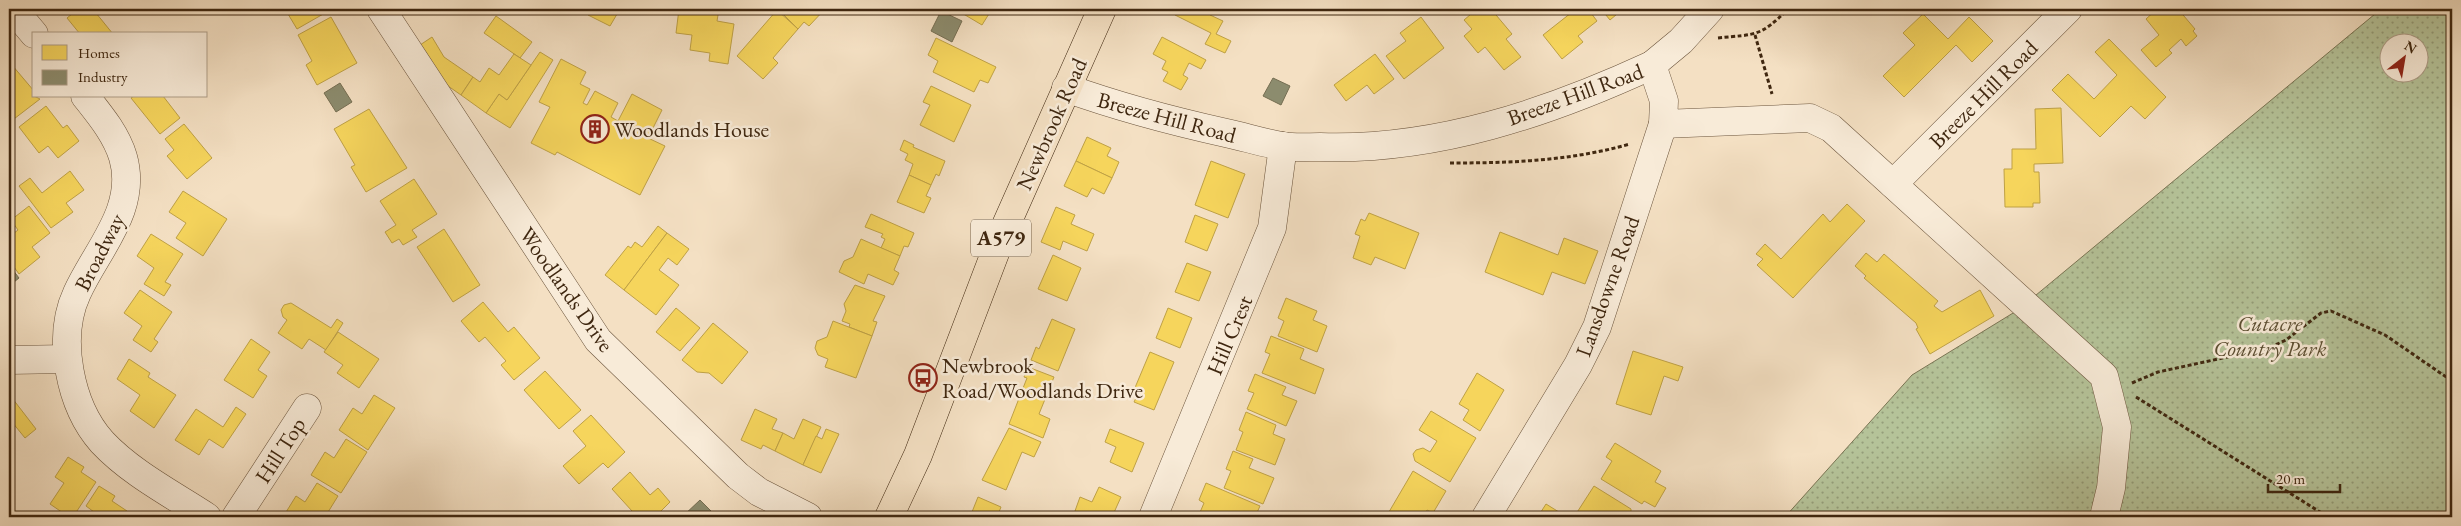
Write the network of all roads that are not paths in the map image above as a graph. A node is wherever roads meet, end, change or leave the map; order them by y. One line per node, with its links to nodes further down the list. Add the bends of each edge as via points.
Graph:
1 (13, 9): 6 (street)
2 (381, 9): 18 (street, Woodlands Drive, via 598,340 738,476 759,492)
3 (1102, 9): 8 (highway, Newbrook Road / A579)
4 (1710, 9): 7 (street, via 1681,41)
5 (2068, 9): 12 (street, Breeze Hill Road)
6 (32, 32)
7 (1652, 65): 10 (street, Breeze Hill Road, via 1664,101); 11 (street, Breeze Hill Road, via 1593,92 1542,110 1419,142 1350,148)
8 (1066, 88): 11 (street, Breeze Hill Road, via 1185,124); 19 (highway, Newbrook Road / A579, via 1003,232 918,455)
9 (86, 98): 13 (street, Broadway, via 115,136 123,158 126,186 123,208 114,228 76,294 70,319)
10 (1661, 130): 12 (street, via 1810,118 1831,128); 21 (street, Lansdowne Road, via 1597,327 1578,365)
11 (1283, 146): 20 (street, Hill Crest, via 1272,228)
12 (1893, 184): 22 (street, via 2114,383 2117,427 2111,488)
13 (67, 359): 14 (street); 16 (street, Broadway, via 74,394 84,417 101,441 118,458)
14 (9, 360)
15 (306, 407): 17 (street, Hill Top)
16 (207, 517)
17 (236, 517)
18 (808, 517)
19 (889, 517)
20 (1153, 517)
21 (1486, 517)
22 (2104, 517)

